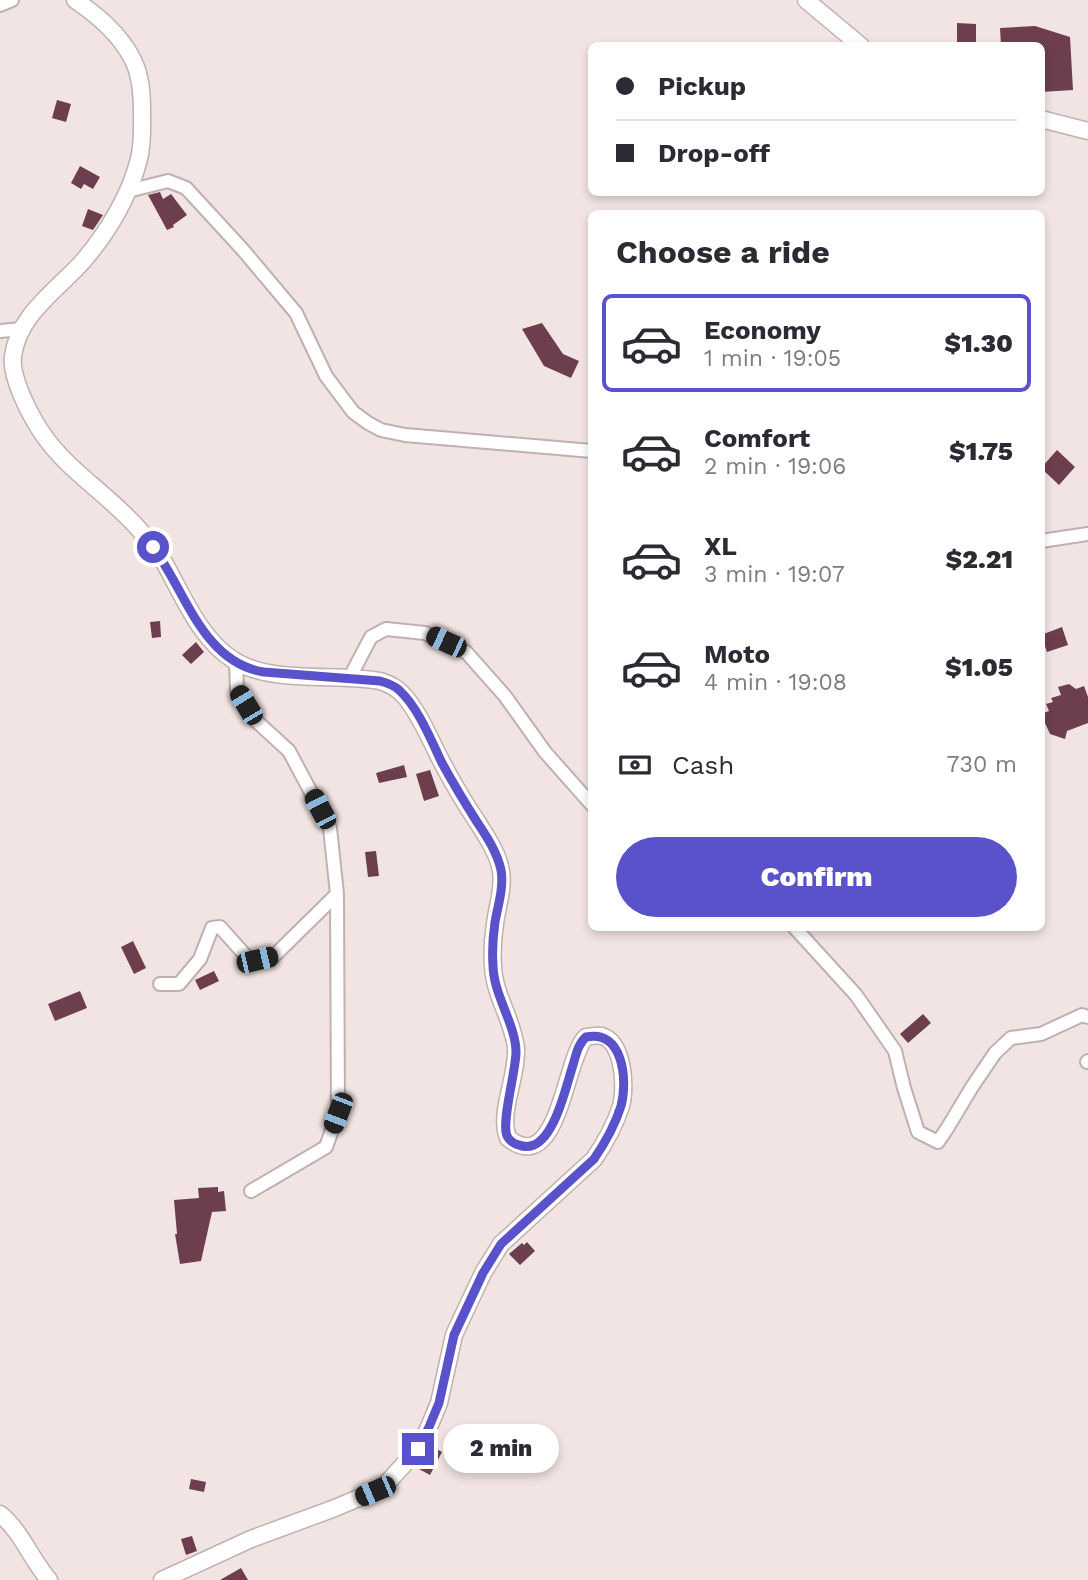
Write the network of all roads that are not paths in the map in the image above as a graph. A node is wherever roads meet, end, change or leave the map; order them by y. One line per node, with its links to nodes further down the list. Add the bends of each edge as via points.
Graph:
1 (12, 0): 4 (street)
2 (75, 0): 8 (main road, via 115,34 140,77 140,158)
3 (806, 0): 5 (main road)
4 (0, 5)
5 (856, 42)
6 (1045, 120): 7 (main road)
7 (1088, 131)
8 (128, 191): 9 (main road, via 86,259); 11 (street, via 168,181 186,188 296,313 327,376 353,412 368,423 405,435)
9 (21, 329): 10 (street); 14 (main road, via 12,359 14,373 43,435 130,518 163,561 194,617)
10 (0, 331)
11 (588, 451)
12 (1088, 534): 13 (street)
13 (1045, 540)
14 (236, 662): 15 (main road, via 256,671); 17 (street, via 237,691 254,719 289,751 330,828)
15 (350, 677): 16 (street, via 371,636 386,629 425,633 466,652); 24 (main road, via 380,681 406,697 497,859 501,895 493,965 516,1049 506,1112 508,1138 525,1147 546,1134 586,1037 603,1036 617,1053 623,1080 621,1106 594,1159 501,1244 483,1273 454,1335 439,1403 418,1449 403,1467 375,1491 251,1539)
16 (588, 800)
17 (337, 894): 19 (street, via 273,957 257,960 246,956 220,928 212,928 200,959 179,984); 21 (street, via 338,1113 326,1147)
18 (798, 931): 20 (street, via 856,995 895,1051 918,1132 938,1142 995,1053 1010,1038 1041,1034 1082,1015)
19 (160, 984)
20 (1088, 1017)
21 (251, 1191)
22 (0, 1514): 23 (main road)
23 (49, 1580)
24 (162, 1580)

